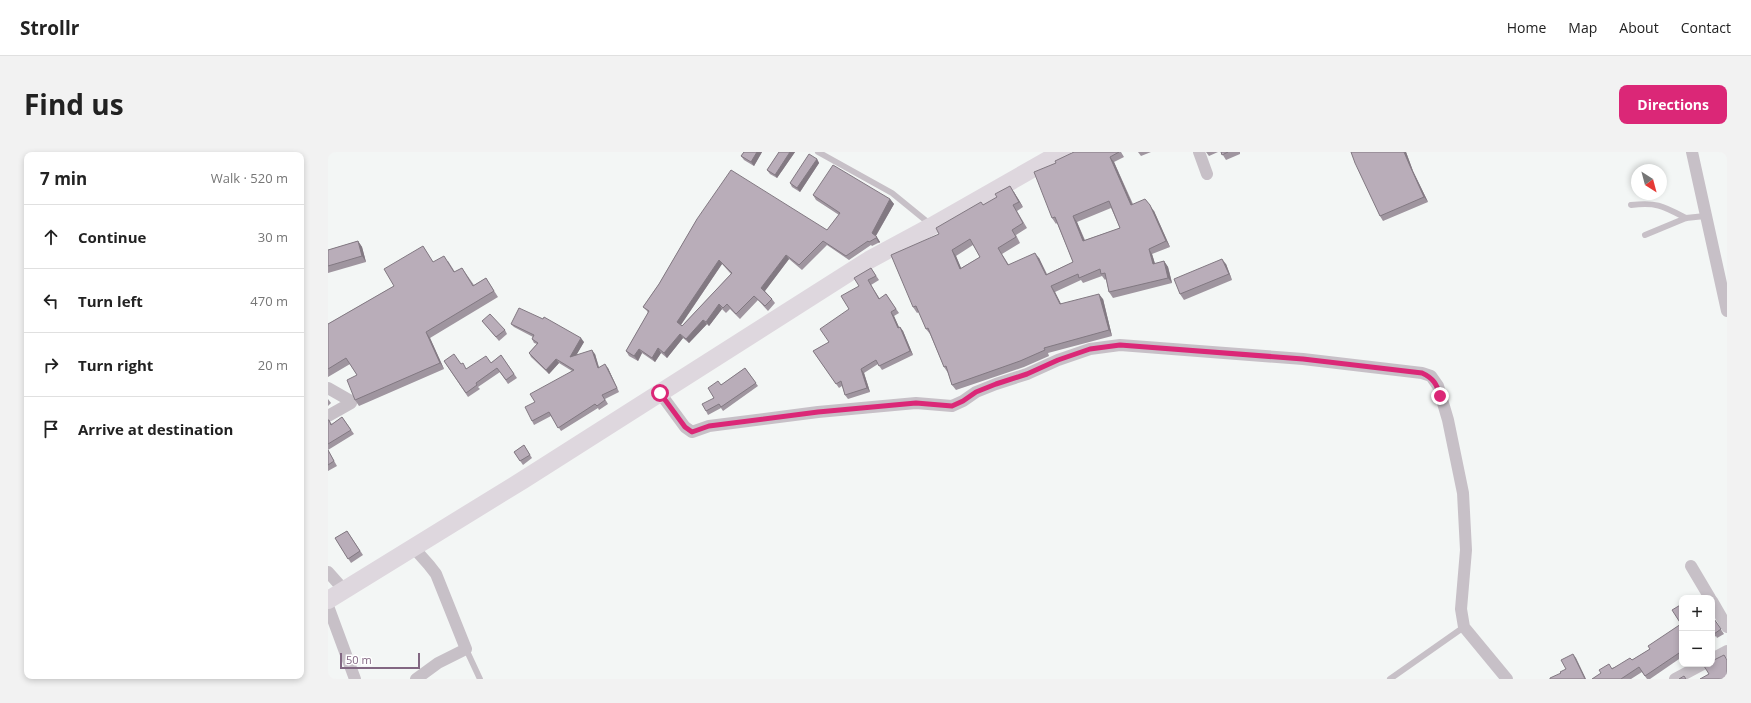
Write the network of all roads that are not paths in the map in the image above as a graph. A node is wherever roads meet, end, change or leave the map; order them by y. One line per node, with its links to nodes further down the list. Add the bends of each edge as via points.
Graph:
1 (818, 152): 9 (lane, via 892,193)
2 (1062, 152): 9 (main road)
3 (1199, 152): 5 (street)
4 (1692, 152): 7 (street)
5 (1207, 174)
6 (1631, 205): 8 (lane, via 1661,205)
7 (1705, 216): 8 (lane); 11 (street)
8 (1686, 218): 10 (lane)
9 (932, 226): 14 (main road, via 869,260)
10 (1645, 235)
11 (1725, 290): 12 (street)
12 (1727, 311)
13 (328, 388): 15 (street, via 351,403)
14 (660, 393): 16 (main road); 24 (street, via 685,427 692,432 709,426 818,412 916,403 952,406 976,392 1065,358 1090,349 1120,345 1303,359 1422,373 1431,376 1438,386 1448,420 1463,494 1466,550 1461,609)
15 (328, 416)
16 (413, 547): 19 (main road); 26 (street, via 436,574)
17 (1691, 566): 20 (street)
18 (328, 572): 19 (street)
19 (344, 590): 21 (main road)
20 (1708, 595)
21 (328, 600)
22 (328, 606): 30 (street)
23 (1715, 606): 25 (street)
24 (1464, 627): 33 (lane); 34 (street)
25 (1727, 627)
26 (466, 649): 31 (street, via 438,663); 32 (lane)
27 (1727, 651): 28 (street)
28 (1715, 657)
29 (1697, 667): 35 (street)
30 (355, 679)
31 (416, 679)
32 (480, 679)
33 (1390, 679)
34 (1507, 679)
35 (1675, 679)

